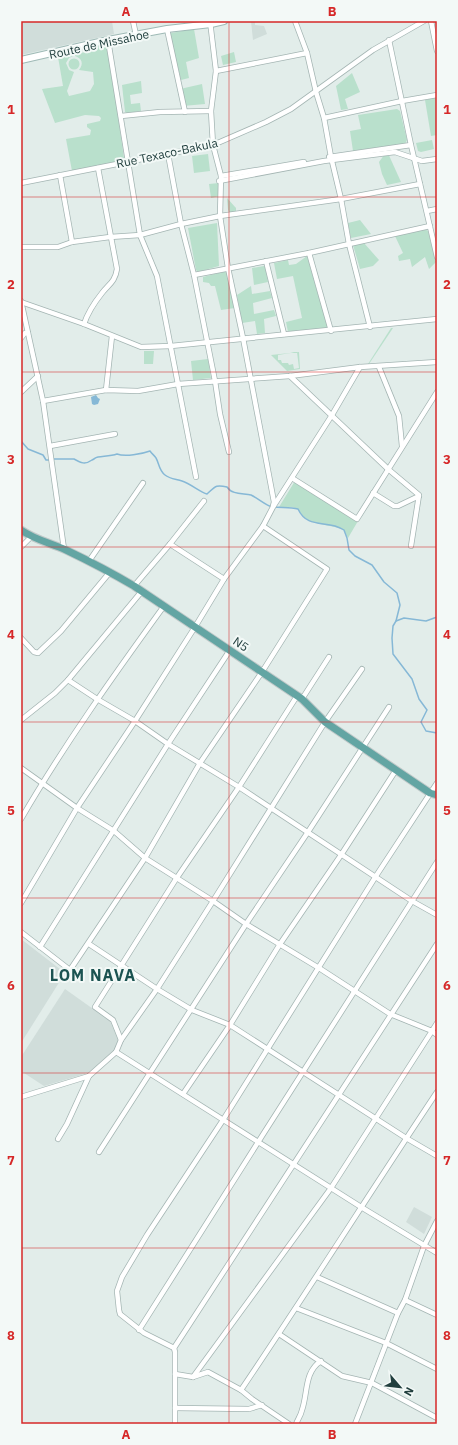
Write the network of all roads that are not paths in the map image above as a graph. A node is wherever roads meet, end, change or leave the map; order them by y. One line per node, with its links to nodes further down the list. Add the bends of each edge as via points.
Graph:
1 (133, 21): 8 (street)
2 (224, 21): 6 (main road, Route de Missahoe)
3 (295, 21): 13 (street)
4 (424, 21): 10 (street, Rue Texaco-Bakula)
5 (431, 21): 11 (street)
6 (211, 22): 7 (main road, Route de Missahoe); 15 (street)
7 (167, 29): 8 (main road, Route de Missahoe); 20 (street)
8 (136, 35): 9 (main road, Route de Missahoe)
9 (108, 40): 14 (main road, Route de Missahoe); 21 (street)
10 (389, 40): 16 (street, Rue Texaco-Bakula); 18 (street)
11 (436, 44): 12 (street)
12 (437, 50)
13 (307, 53): 15 (street); 16 (street)
14 (21, 60)
15 (216, 71): 19 (street)
16 (316, 92): 22 (street); 23 (street, Rue Texaco-Bakula, via 266,122)
17 (437, 95): 18 (street)
18 (402, 101): 22 (street); 24 (street)
19 (211, 111): 20 (street); 23 (street)
20 (185, 112): 21 (street)
21 (121, 116): 28 (street)
22 (324, 118): 26 (street)
23 (212, 145): 25 (street, Rue Texaco-Bakula); 32 (street)
24 (411, 145): 26 (street); 29 (street)
25 (168, 154): 28 (street, Rue Texaco-Bakula); 40 (street)
26 (331, 157): 32 (street); 36 (street)
27 (437, 159): 29 (street); 33 (street, via 422,161 395,152 324,161)
28 (128, 162): 30 (street, Rue Texaco-Bakula); 42 (street)
29 (416, 163): 35 (street)
30 (98, 168): 31 (street, Rue Texaco-Bakula); 43 (street)
31 (60, 175): 34 (street, Rue Texaco-Bakula); 44 (street)
32 (221, 176): 39 (street)
33 (218, 181)
34 (21, 183)
35 (420, 184): 36 (street); 38 (street)
36 (341, 199): 39 (street); 45 (street)
37 (437, 209): 38 (street)
38 (427, 211): 41 (street)
39 (220, 216): 40 (street); 50 (street)
40 (181, 224): 42 (street); 51 (street)
41 (430, 226): 45 (street); 48 (street)
42 (140, 235): 43 (street); 63 (street, via 157,276)
43 (110, 237): 44 (street); 54 (street, via 117,269 115,278 93,305)
44 (72, 242): 46 (street, via 58,246)
45 (350, 244): 47 (street); 55 (street)
46 (21, 247)
47 (309, 253): 49 (street); 56 (street)
48 (437, 257)
49 (266, 261): 50 (street); 58 (street)
50 (228, 268): 51 (street); 61 (street)
51 (194, 276): 62 (street)
52 (21, 302): 54 (street); 57 (street)
53 (437, 319): 55 (street)
54 (84, 324): 59 (street)
55 (370, 327): 56 (street)
56 (331, 331): 58 (street)
57 (28, 333): 60 (street); 67 (street)
58 (284, 334): 61 (street)
59 (112, 336): 63 (street, via 141,347); 72 (street)
60 (21, 338)
61 (243, 338): 62 (street); 69 (street)
62 (207, 342): 63 (street); 70 (street)
63 (171, 346): 71 (street)
64 (437, 362): 66 (street)
65 (360, 367): 66 (street); 68 (street); 76 (street)
66 (379, 367): 79 (street, via 399,416)
67 (38, 376): 73 (street); 75 (street)
68 (290, 376): 69 (street); 76 (street)
69 (250, 378): 70 (street); 88 (street)
70 (215, 381): 71 (street); 80 (street)
71 (178, 384): 72 (street, via 138,391); 82 (street)
72 (106, 390): 75 (street)
73 (21, 392)
74 (437, 392): 79 (street)
75 (43, 401): 78 (street)
76 (332, 415): 81 (street); 83 (street)
77 (115, 434): 78 (street)
78 (50, 446): 95 (street)
79 (402, 446): 81 (street)
80 (229, 452)
81 (388, 469): 85 (street); 86 (street)
82 (196, 477)
83 (292, 478): 85 (street, via 356,519); 88 (street)
84 (143, 483): 96 (street)
85 (373, 493): 86 (street, via 398,506)
86 (419, 496): 93 (street)
87 (204, 501): 92 (street)
88 (273, 507): 89 (street)
89 (263, 526): 98 (street); 107 (street, via 327,569)
90 (21, 530): 91 (main road, N5 / N5)
91 (31, 537): 94 (street); 95 (main road, N5 / N5)
92 (170, 544): 98 (street); 99 (street)
93 (411, 546)
94 (21, 547)
95 (64, 549): 96 (main road, N5 / N5)
96 (89, 561): 97 (main road, N5 / N5)
97 (110, 572): 99 (main road, N5 / N5); 103 (street, via 61,631 38,653)
98 (224, 578): 102 (street)
99 (134, 586): 100 (main road, N5 / N5)
100 (142, 591): 101 (main road, N5 / N5); 108 (street)
101 (164, 606): 102 (main road, N5 / N5); 110 (street)
102 (195, 627): 104 (main road, N5 / N5); 113 (street)
103 (21, 638)
104 (230, 650): 107 (main road, N5 / N5); 115 (street)
105 (329, 657): 109 (street)
106 (362, 669): 114 (street)
107 (262, 672): 109 (main road, N5 / N5); 117 (street)
108 (68, 680): 110 (street); 112 (street)
109 (300, 698): 114 (main road, N5 / N5); 122 (street)
110 (97, 699): 113 (street); 120 (street)
111 (389, 707): 116 (street)
112 (21, 720)
113 (135, 721): 115 (street); 124 (street)
114 (325, 722): 116 (main road, N5 / N5); 125 (street)
115 (168, 744): 117 (street); 127 (street)
116 (362, 748): 119 (main road, N5 / N5); 128 (street)
117 (200, 763): 122 (street); 130 (street)
118 (21, 768): 120 (street)
119 (396, 770): 123 (main road, N5 / N5); 129 (street)
120 (42, 783): 124 (street); 126 (street)
121 (437, 783): 123 (street)
122 (239, 787): 125 (street); 133 (street)
123 (434, 794): 132 (street)
124 (77, 808): 127 (street); 136 (street)
125 (271, 808): 128 (street); 134 (street)
126 (21, 819)
127 (114, 831): 130 (street); 143 (street)
128 (308, 832): 129 (street); 138 (street)
129 (341, 855): 132 (street); 141 (street)
130 (145, 858): 133 (street); 140 (street)
131 (437, 862): 135 (street)
132 (376, 876): 135 (street); 145 (street)
133 (176, 879): 134 (street); 144 (street)
134 (213, 901): 138 (street); 146 (street)
135 (412, 901): 137 (street); 147 (street)
136 (21, 903)
137 (437, 915)
138 (246, 924): 141 (street); 148 (street)
139 (21, 932): 143 (street)
140 (88, 944): 143 (street, via 70,970); 144 (street)
141 (280, 944): 145 (street); 151 (street)
142 (437, 944): 149 (street)
143 (40, 946)
144 (121, 965): 146 (street); 154 (street, via 95,1007 113,1020)
145 (319, 968): 147 (street); 155 (street)
146 (157, 989): 148 (street); 154 (street)
147 (354, 990): 149 (street); 158 (street)
148 (192, 1010): 151 (street); 157 (street)
149 (390, 1014): 152 (street); 162 (street)
150 (437, 1023): 152 (street)
151 (230, 1025): 155 (street); 161 (street)
152 (432, 1031): 153 (street); 164 (street)
153 (437, 1035)
154 (121, 1040): 156 (street)
155 (268, 1048): 158 (street); 165 (street)
156 (116, 1052): 157 (street); 159 (street)
157 (150, 1072): 161 (street); 169 (street)
158 (303, 1072): 162 (street); 168 (street)
159 (89, 1076): 163 (street); 167 (street)
160 (437, 1092): 166 (street)
161 (183, 1094): 165 (street)
162 (339, 1094): 164 (street); 171 (street)
163 (21, 1097)
164 (376, 1118): 166 (street); 172 (street)
165 (223, 1120): 168 (street); 182 (street, via 147,1235 118,1286 120,1314)
166 (406, 1138): 170 (street); 173 (street)
167 (58, 1139)
168 (259, 1142): 171 (street); 182 (street)
169 (99, 1152)
170 (437, 1156)
171 (294, 1164): 172 (street); 185 (street)
172 (331, 1188): 173 (street); 189 (street)
173 (361, 1207): 175 (street); 177 (street)
174 (437, 1221): 175 (street)
175 (424, 1246): 176 (street); 178 (street)
176 (437, 1253)
177 (318, 1277): 179 (street); 180 (street)
178 (405, 1300): 180 (street); 181 (street)
179 (296, 1308): 183 (street); 184 (street)
180 (398, 1313): 184 (street)
181 (437, 1315)
182 (139, 1330): 185 (street)
183 (279, 1334): 186 (street); 191 (street)
184 (386, 1343): 187 (street); 190 (street)
185 (174, 1348): 188 (street)
186 (321, 1361): 190 (street, via 342,1376); 197 (street, via 309,1374 302,1409)
187 (437, 1369)
188 (175, 1374): 189 (street); 193 (street)
189 (193, 1377): 191 (street, via 208,1372)
190 (372, 1383): 194 (street); 198 (street)
191 (241, 1390): 192 (street)
192 (262, 1405): 193 (street, via 249,1409); 196 (street)
193 (175, 1408): 195 (street)
194 (437, 1418)
195 (175, 1424)
196 (289, 1424)
197 (296, 1424)
198 (355, 1424)

